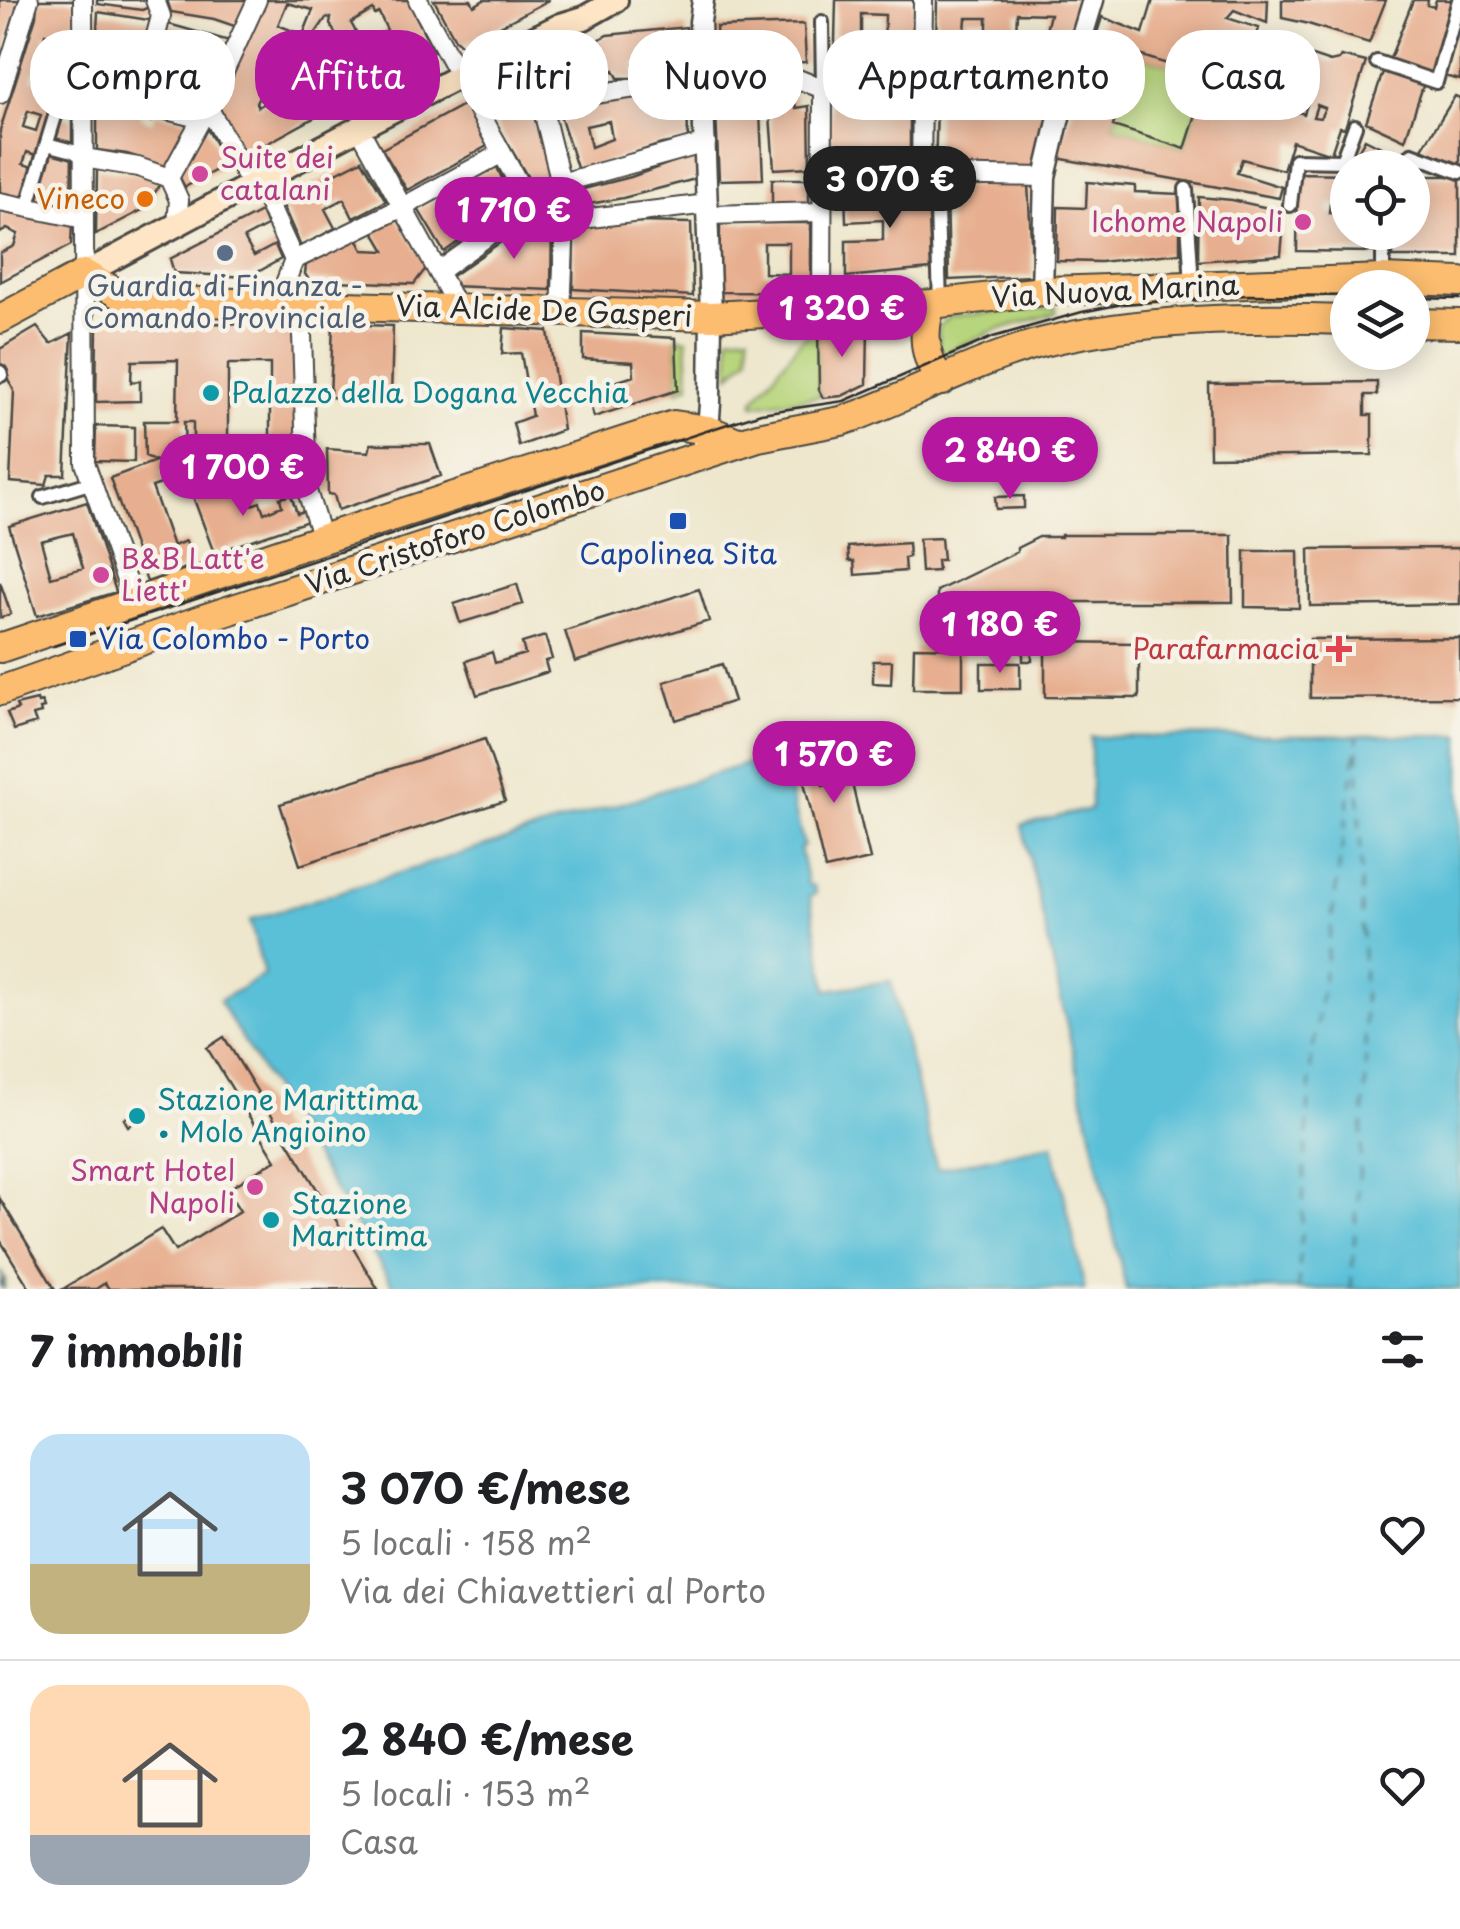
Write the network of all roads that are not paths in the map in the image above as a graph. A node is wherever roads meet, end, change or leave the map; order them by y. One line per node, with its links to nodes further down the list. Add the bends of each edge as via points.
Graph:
1 (30, 0): 27 (street)
2 (83, 0): 13 (street)
3 (155, 0): 16 (street)
4 (256, 0): 21 (street)
5 (418, 0): 23 (street)
6 (593, 0): 14 (main road)
7 (616, 0): 14 (main road)
8 (703, 0): 18 (street)
9 (923, 0): 19 (street)
10 (1459, 0): 22 (street, via 1436,82)
11 (1091, 6): 20 (street)
12 (822, 22): 26 (street)
13 (83, 23): 15 (street); 39 (street)
14 (562, 25): 17 (main road)
15 (83, 30)
16 (157, 30)
17 (551, 30)
18 (701, 30)
19 (923, 30)
20 (1084, 30)
21 (235, 47)
22 (1377, 62)
23 (460, 75)
24 (460, 78): 37 (main road)
25 (803, 81): 26 (street)
26 (823, 89): 46 (street)
27 (0, 94)
28 (84, 120): 42 (street)
29 (201, 120): 49 (street)
30 (210, 120): 50 (street)
31 (484, 120): 41 (street)
32 (545, 120): 51 (street)
33 (705, 120): 38 (street)
34 (924, 120): 47 (street)
35 (1058, 120): 48 (street)
36 (1355, 126): 40 (street)
37 (359, 128): 50 (main road); 56 (street)
38 (706, 142): 51 (street); 58 (street)
39 (46, 144): 42 (street); 57 (street)
40 (1346, 150)
41 (502, 153): 55 (street); 56 (street)
42 (84, 158): 49 (street); 60 (street)
43 (1330, 161): 54 (street, via 1294,160)
44 (1430, 161): 45 (street)
45 (1460, 172)
46 (822, 173): 47 (street); 59 (street)
47 (928, 177): 48 (street); 72 (street)
48 (1045, 177): 70 (street)
49 (169, 178): 62 (street, via 179,200)
50 (255, 183): 62 (main road); 63 (street)
51 (561, 184): 55 (street); 61 (street)
52 (1186, 189): 69 (street)
53 (0, 202): 57 (street)
54 (1290, 205)
55 (531, 206): 64 (street)
56 (404, 207): 63 (street); 64 (street)
57 (27, 208): 60 (street)
58 (708, 209): 59 (street); 61 (street); 76 (street)
59 (822, 212): 74 (street)
60 (84, 220): 65 (street)
61 (565, 220): 75 (street)
62 (177, 224): 65 (main road)
63 (294, 260): 71 (street)
64 (438, 272): 73 (street)
65 (84, 274): 71 (main road, Via Alcide De Gasperi, via 130,300); 77 (main road); 87 (street, via 85,463)
66 (1330, 280): 69 (main road, Via Nuova Marina)
67 (1430, 281): 68 (main road, Via Nuova Marina)
68 (1460, 282)
69 (1192, 284): 70 (main road, Via Nuova Marina)
70 (1042, 291): 72 (main road, Via Nuova Marina)
71 (290, 303): 73 (main road, Via Alcide De Gasperi); 89 (street, via 307,491)
72 (936, 304): 74 (main road, Via Nuova Marina); 82 (main road, via 927,318 927,349)
73 (458, 310): 75 (main road, Via Alcide De Gasperi)
74 (822, 310): 76 (main road, Via Nuova Marina)
75 (561, 313): 76 (main road, Via Alcide De Gasperi)
76 (712, 316): 81 (street)
77 (0, 319)
78 (1330, 320): 82 (main road, Via Nuova Marina, via 1228,319 1102,331 1026,348)
79 (1430, 323): 80 (main road)
80 (1460, 324)
81 (710, 380): 83 (street, via 694,410); 84 (street)
82 (942, 381): 85 (main road, Via Nuova Marina, via 841,421)
83 (674, 425): 84 (main road); 89 (main road, Via Cristoforo Colombo)
84 (708, 430): 85 (main road); 86 (street)
85 (740, 443): 86 (main road, Via Cristoforo Colombo)
86 (686, 462): 92 (main road, Via Cristoforo Colombo)
87 (93, 482): 88 (street); 90 (street)
88 (43, 498)
89 (322, 539): 90 (main road, Via Cristoforo Colombo)
90 (134, 602): 91 (main road, Via Cristoforo Colombo)
91 (0, 648)
92 (0, 691)

